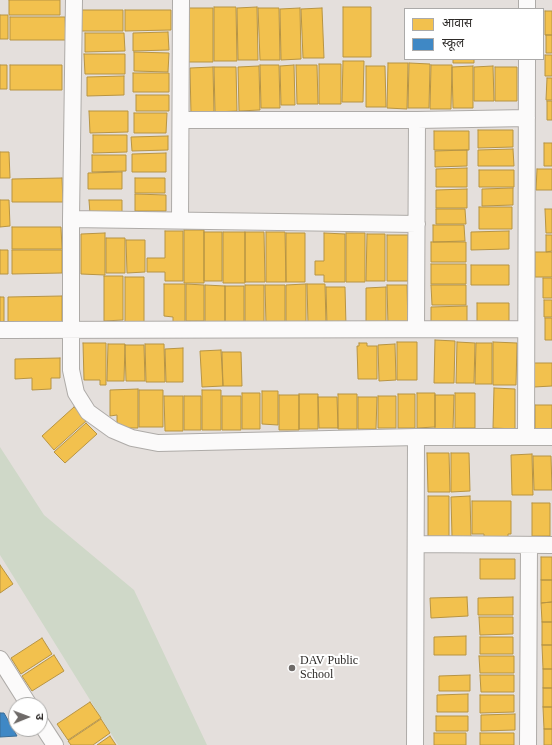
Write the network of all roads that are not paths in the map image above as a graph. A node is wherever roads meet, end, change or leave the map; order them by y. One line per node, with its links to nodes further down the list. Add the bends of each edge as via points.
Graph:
1 (74, 0): 7 (street)
2 (181, 0): 5 (street)
3 (527, 60): 4 (street)
4 (527, 118): 6 (street); 12 (street)
5 (181, 120): 6 (street); 8 (street)
6 (417, 120): 9 (street)
7 (71, 219): 8 (street); 10 (street)
8 (180, 220): 9 (street)
9 (417, 224): 11 (street)
10 (72, 329): 11 (street); 13 (street); 16 (street, via 71,370 76,393 88,412 113,430 132,438 158,443)
11 (416, 329): 12 (street)
12 (526, 329): 14 (street)
13 (0, 330)
14 (526, 436): 15 (street); 16 (street)
15 (552, 436)
16 (416, 437): 17 (street)
17 (416, 544): 18 (street); 24 (street)
18 (529, 545): 19 (street); 25 (street)
19 (552, 545)
20 (0, 659): 21 (street)
21 (24, 697)
22 (48, 734): 23 (street)
23 (55, 745)
24 (415, 745)
25 (528, 745)

